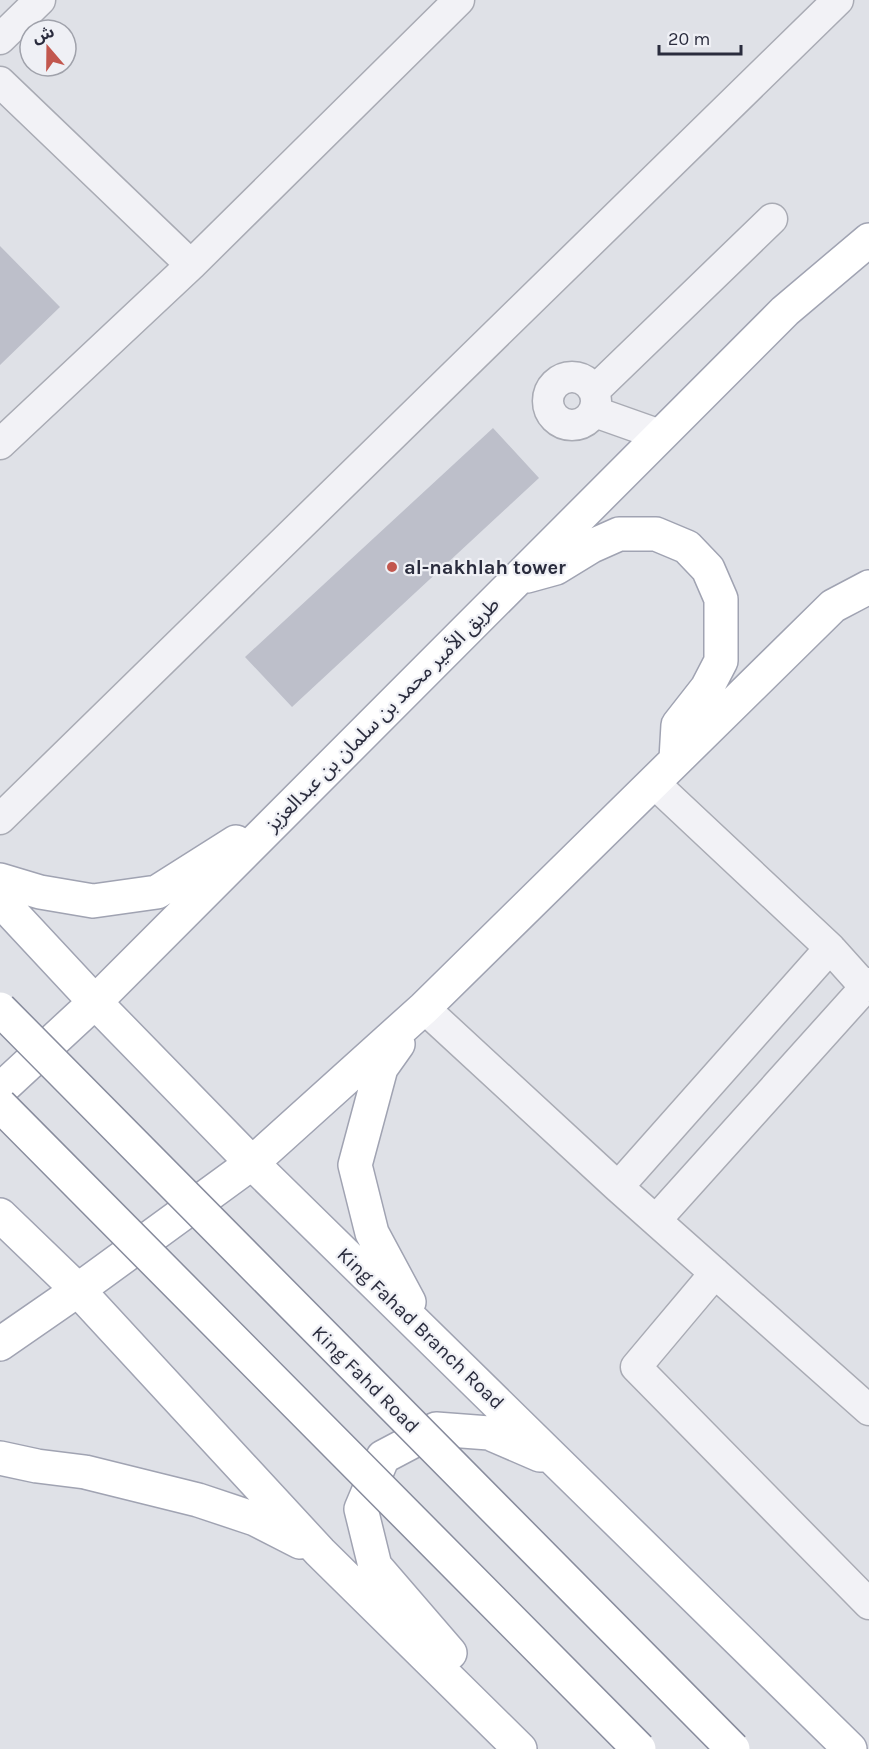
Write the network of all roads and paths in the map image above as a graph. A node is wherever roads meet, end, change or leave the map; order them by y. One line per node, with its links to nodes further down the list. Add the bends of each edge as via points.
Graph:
1 (40, 0): 4 (street)
2 (459, 0): 8 (street)
3 (838, 0): 16 (street)
4 (0, 39)
5 (0, 82): 8 (street)
6 (772, 219): 9 (street, via 594,401)
7 (869, 240): 9 (main road, طريق الأمير محمد بن سلمان بن عبدالعزيز, via 785,311)
8 (191, 265): 10 (street)
9 (660, 435): 11 (main road, طريق الأمير محمد بن سلمان بن عبدالعزيز)
10 (0, 444)
11 (515, 580): 13 (main road, via 556,568 619,534 656,534 687,547 708,569 721,598 721,661 707,688 678,725); 15 (main road, طريق الأمير محمد بن سلمان بن عبدالعزيز)
12 (869, 587): 13 (main road, via 833,606)
13 (676, 759): 14 (main road)
14 (654, 783): 19 (street); 22 (main road)
15 (288, 809): 17 (main road, via 157,892 93,901 40,892); 21 (main road, طريق الأمير محمد بن سلمان بن عبدالعزيز)
16 (0, 819)
17 (0, 879)
18 (0, 900): 21 (main road, King Fahad Branch Road)
19 (830, 948): 20 (street); 27 (street)
20 (867, 985): 29 (street)
21 (94, 1002): 24 (main road, طريق الأمير محمد بن سلمان بن عبدالعزيز); 26 (main road, King Fahad Branch Road)
22 (424, 1008): 26 (main road); 27 (street); 32 (main road, via 381,1068 355,1165 372,1233)
23 (0, 1009): 42 (main road, King Fahd Road, bridge)
24 (0, 1090)
25 (0, 1105): 41 (main road, bridge)
26 (252, 1163): 31 (main road); 32 (main road, King Fahad Branch Road)
27 (618, 1187): 29 (street)
28 (0, 1215): 31 (main road)
29 (656, 1220): 30 (street)
30 (715, 1273): 34 (street); 38 (street, via 636,1366)
31 (78, 1290): 33 (main road); 37 (main road)
32 (423, 1330): 36 (main road, King Fahad Branch Road)
33 (0, 1344)
34 (869, 1410)
35 (0, 1458): 37 (main road, via 85,1472 198,1500 255,1519)
36 (558, 1463): 40 (main road, via 489,1433 436,1429 383,1457 362,1509 375,1566); 43 (main road, King Fahad Branch Road)
37 (320, 1552): 39 (main road)
38 (869, 1604)
39 (520, 1749)
40 (534, 1749)
41 (639, 1749)
42 (733, 1749)
43 (850, 1749)

